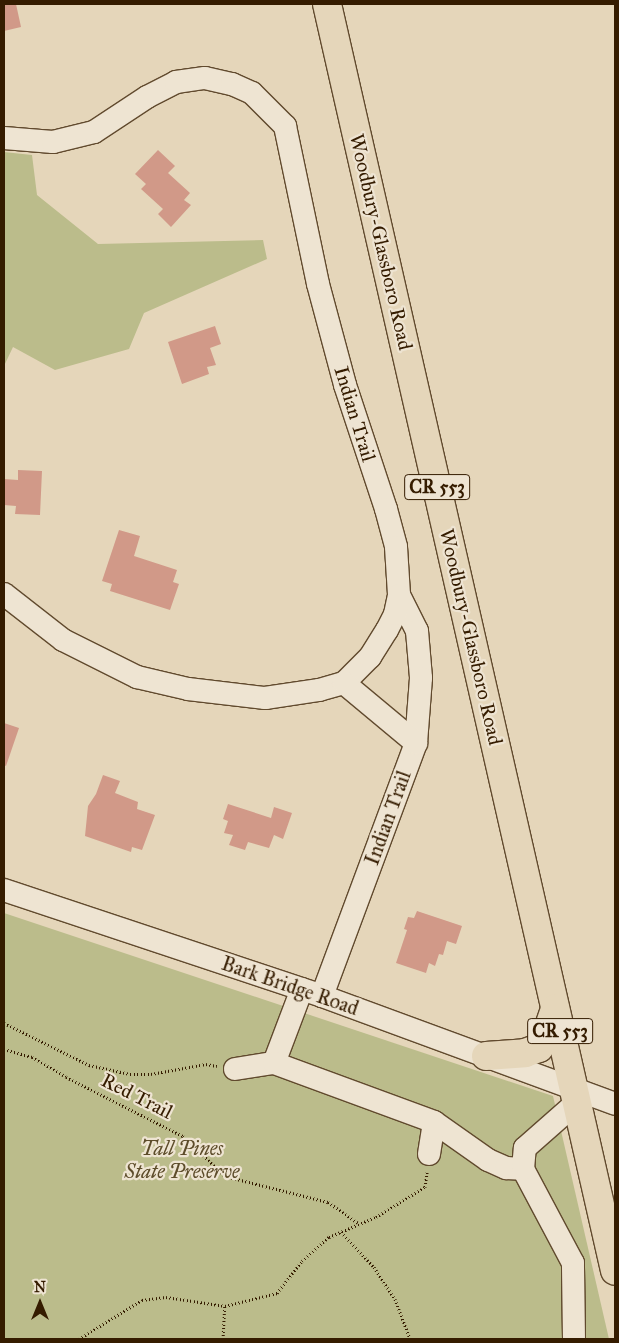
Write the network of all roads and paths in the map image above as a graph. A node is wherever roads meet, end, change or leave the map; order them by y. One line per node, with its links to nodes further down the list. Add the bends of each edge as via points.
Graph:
1 (327, 4): 9 (main road, Woodbury-Glassboro Road / CR 553)
2 (4, 138): 4 (street, Indian Trail, via 53,142 94,132 176,82 205,78 252,93 285,126 321,293 345,384 396,547)
3 (4, 594): 5 (street, via 63,640 137,677 188,689 265,698)
4 (400, 595): 5 (street, via 387,630 370,656); 6 (street, Indian Trail, via 417,631 421,678)
5 (344, 683): 6 (street)
6 (416, 743): 8 (street, Indian Trail)
7 (4, 890): 8 (street, Bark Bridge Road)
8 (312, 993): 12 (street, Bark Bridge Road); 13 (street, Indian Trail)
9 (555, 1010): 12 (main road, via 546,1038 539,1048 525,1053); 15 (main road, Woodbury-Glassboro Road / CR 553)
10 (4, 1023): 14 (path, via 89,1065 130,1074 151,1074 206,1064)
11 (4, 1049): 20 (path, Red Trail, via 32,1056 66,1077 183,1136 224,1176 328,1202)
12 (486, 1056): 15 (street, Bark Bridge Road)
13 (274, 1063): 14 (street); 17 (street)
14 (235, 1068)
15 (575, 1097): 16 (street, Bark Bridge Road); 19 (street, via 525,1148); 22 (main road, Woodbury-Glassboro Road / CR 553)
16 (615, 1104)
17 (434, 1122): 18 (street); 19 (street, via 488,1160 506,1168)
18 (429, 1154): 20 (path, via 425,1187)
19 (523, 1169): 27 (street, via 573,1263)
20 (359, 1224): 21 (path)
21 (341, 1232): 23 (path, via 329,1237 302,1262 277,1293); 26 (path, via 374,1267 395,1299)
22 (615, 1271)
23 (224, 1306): 24 (path, via 166,1297 142,1300); 25 (path)
24 (79, 1339)
25 (223, 1339)
26 (410, 1339)
27 (574, 1339)

